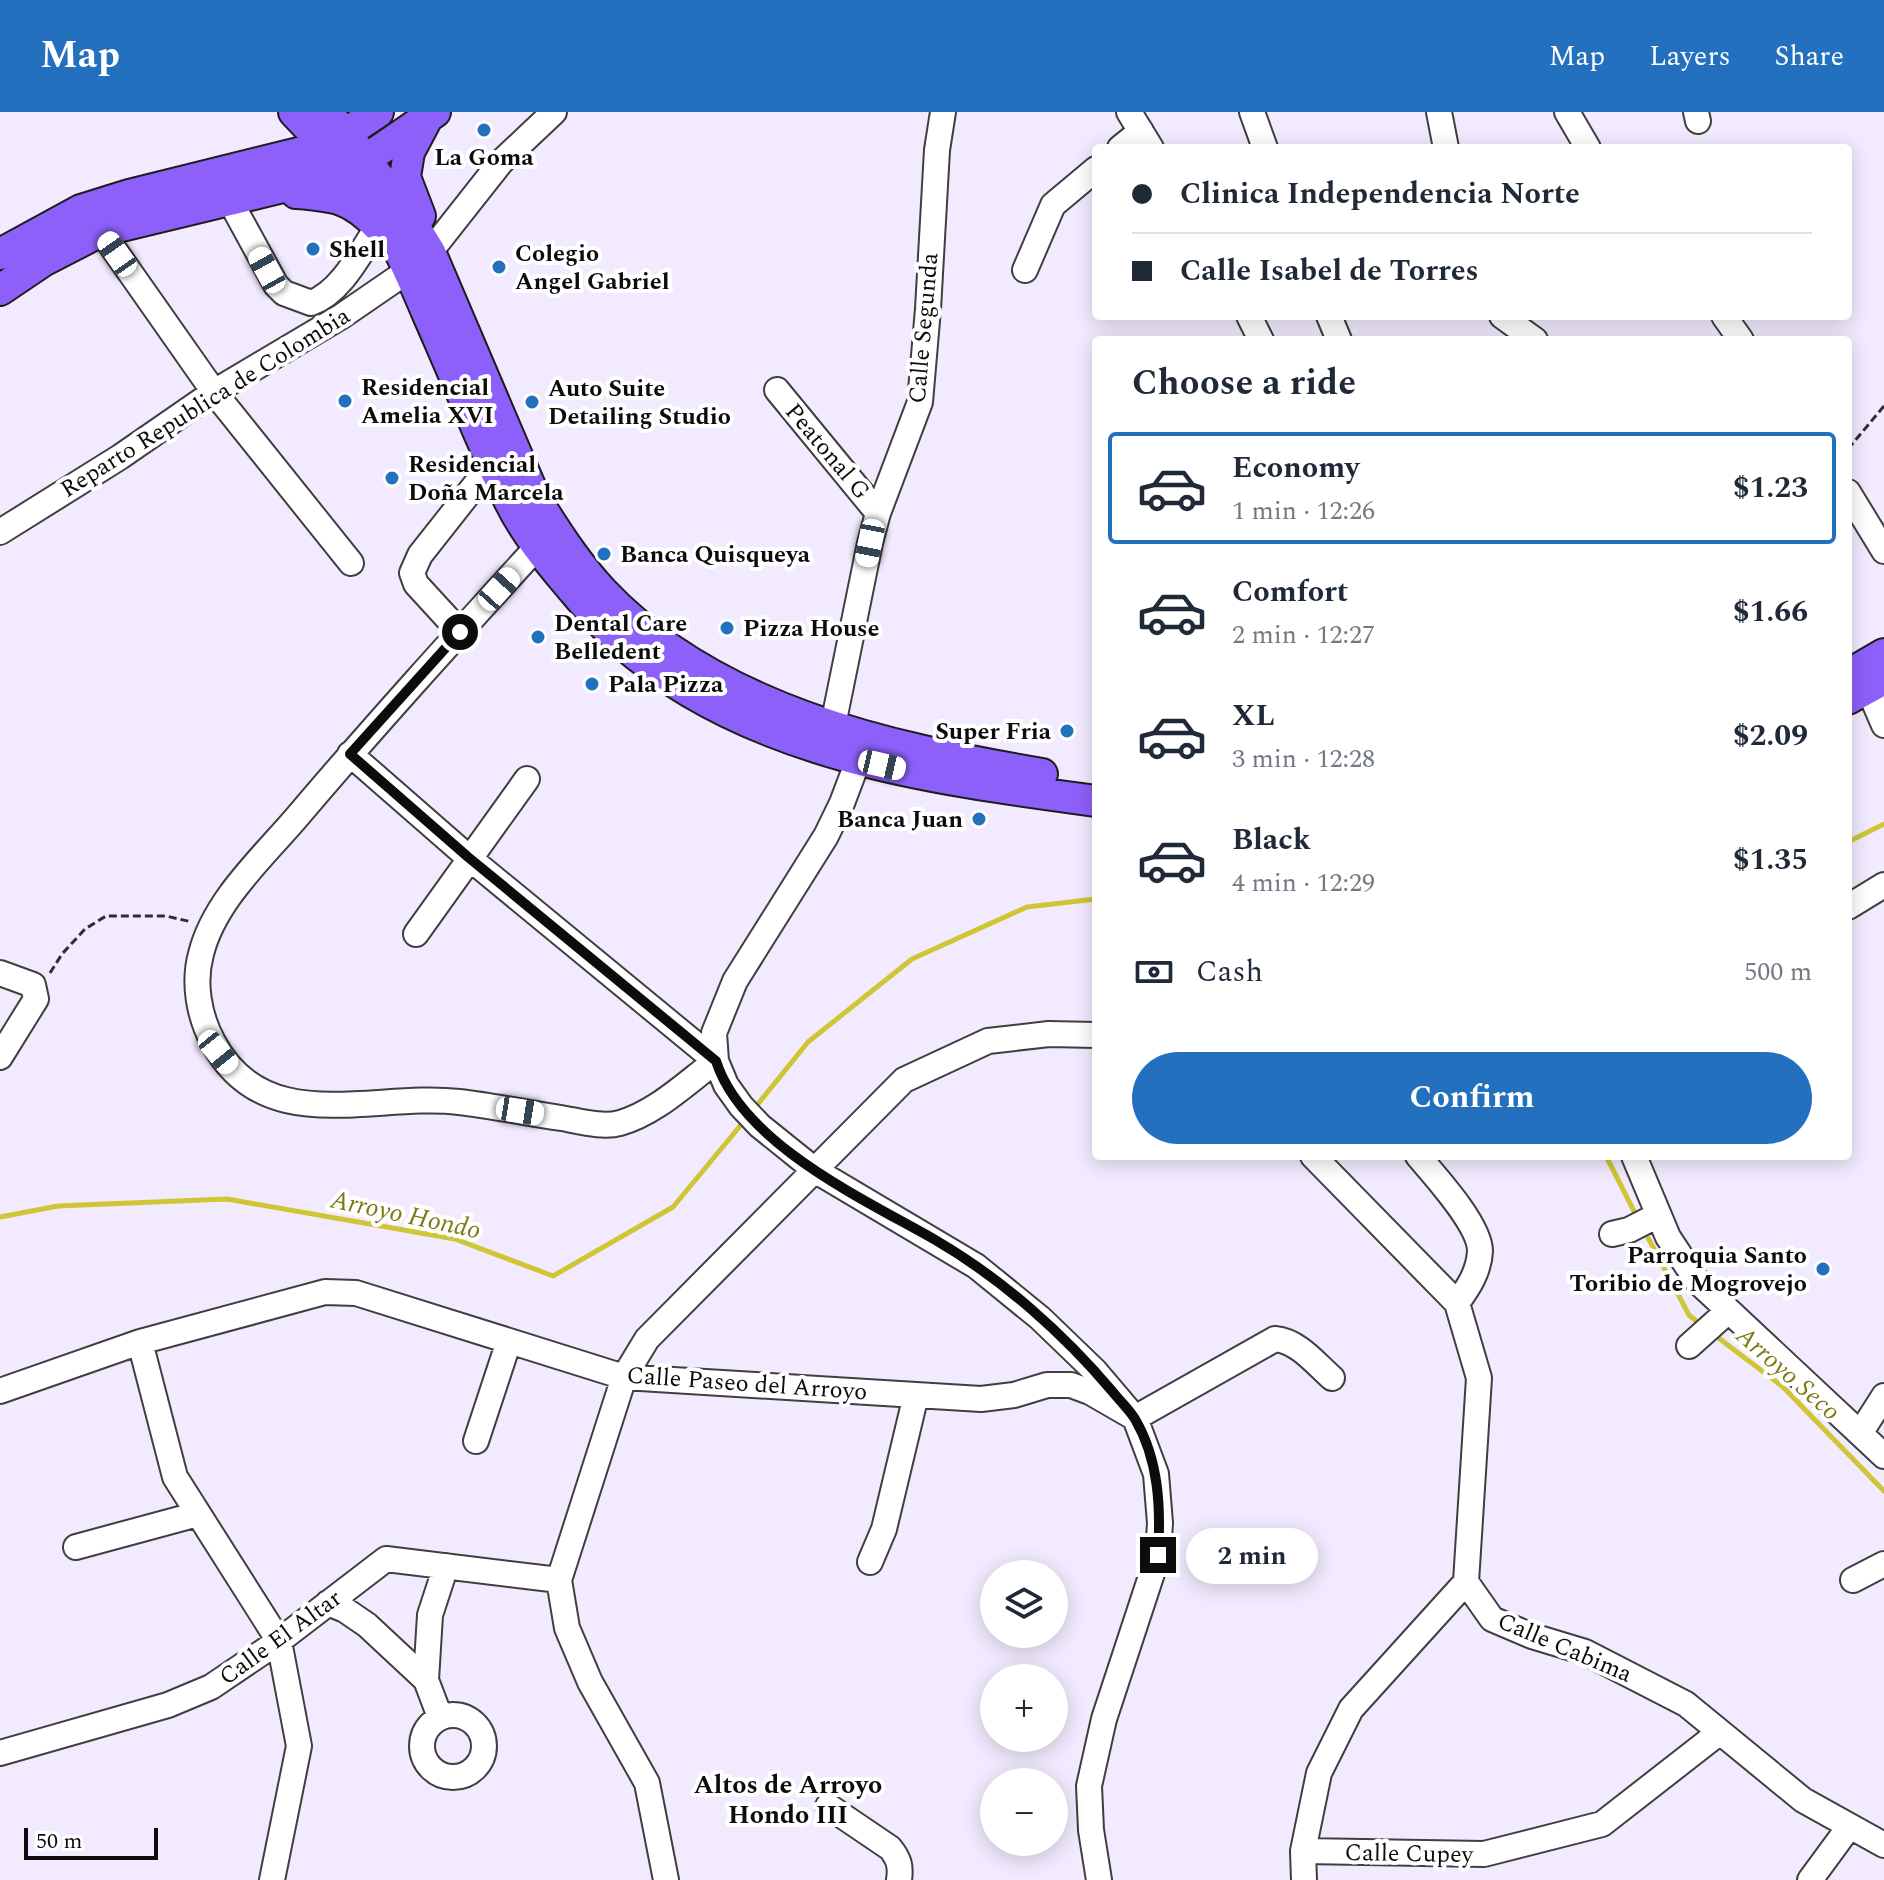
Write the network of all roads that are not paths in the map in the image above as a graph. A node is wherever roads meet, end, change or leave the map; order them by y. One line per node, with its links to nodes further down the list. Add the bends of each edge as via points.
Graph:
1 (282, 112): 17 (main road, via 280,142)
2 (294, 112): 16 (main road)
3 (325, 112): 16 (main road)
4 (375, 112): 16 (main road)
5 (554, 112): 24 (street, Reparto Republica de Colombia)
6 (943, 112): 33 (street, Calle Segunda, via 920,402)
7 (1252, 112): 13 (street)
8 (1439, 112): 14 (street)
9 (1567, 112): 15 (street)
10 (432, 115): 16 (main road); 24 (main road, via 409,152 405,177 419,212)
11 (1140, 130): 12 (street)
12 (1124, 144)
13 (1264, 144)
14 (1445, 144)
15 (1586, 144)
16 (345, 147): 17 (main road); 19 (main road); 24 (main road, via 406,213)
17 (242, 167): 23 (main road, via 81,210)
18 (1092, 172): 25 (street, via 1053,205)
19 (262, 191): 20 (main road); 21 (main road, via 333,196 353,203)
20 (229, 199): 21 (street, via 276,285 311,303 340,281); 22 (main road)
21 (378, 226): 24 (main road)
22 (101, 231): 26 (main road); 30 (street)
23 (0, 254)
24 (413, 260): 30 (street, Reparto Republica de Colombia, via 342,316); 35 (main road, via 535,498)
25 (1025, 270)
26 (0, 290)
27 (1513, 320): 28 (street)
28 (1531, 336)
29 (777, 390): 33 (street, Peatonal G)
30 (214, 392): 34 (street, Reparto Republica de Colombia); 37 (street)
31 (476, 484): 38 (street, via 420,555 412,573)
32 (1852, 499): 36 (street)
33 (878, 513): 40 (street, Calle Segunda)
34 (0, 532)
35 (547, 540): 38 (street); 40 (main road, via 661,642 737,688); 42 (main road, via 588,608 621,642 688,691 768,731)
36 (1884, 551)
37 (351, 563)
38 (460, 632): 43 (street)
39 (1865, 677): 41 (street)
40 (833, 725): 42 (main road)
41 (1884, 725)
42 (863, 748): 45 (main road, via 933,753); 46 (main road, via 926,776); 54 (street, via 826,836 735,981 714,1033)
43 (350, 754): 47 (street); 54 (street, via 233,892 200,956 197,982 206,1030 218,1052 253,1087 294,1104 318,1107 456,1102 617,1124 638,1117)
44 (527, 779): 47 (street)
45 (1092, 779)
46 (1092, 800)
47 (468, 857): 50 (street); 54 (street)
48 (1884, 885): 49 (street)
49 (1852, 905)
50 (416, 934)
51 (0, 973): 53 (street, via 33,985 36,999)
52 (1092, 1035): 58 (street, via 988,1041 904,1080)
53 (0, 1057)
54 (716, 1061): 58 (street, via 741,1106)
55 (1317, 1160): 61 (street)
56 (1421, 1160): 61 (street, via 1462,1208 1480,1249 1472,1282)
57 (1635, 1160): 59 (street)
58 (816, 1171): 66 (street, via 647,1339); 71 (street, via 976,1266 1040,1318)
59 (1654, 1217): 60 (street); 62 (street)
60 (1621, 1232)
61 (1457, 1303): 82 (street, via 1479,1378)
62 (1722, 1316): 65 (street); 72 (street)
63 (509, 1341): 64 (street, Calle Paseo del Arroyo, via 356,1293 325,1292); 66 (street, Calle Paseo del Arroyo); 73 (street)
64 (140, 1342): 68 (street, Calle Paseo del Arroyo); 75 (street, via 175,1477)
65 (1694, 1342)
66 (624, 1377): 69 (street, Calle Paseo del Arroyo); 80 (street)
67 (1332, 1378): 71 (street, via 1296,1346 1275,1339)
68 (0, 1391)
69 (916, 1395): 71 (street, Calle Paseo del Arroyo, via 981,1399 1071,1385); 77 (street, via 884,1529)
70 (1884, 1396): 72 (street)
71 (1135, 1418): 96 (street, via 1156,1474 1158,1555 1104,1719 1089,1786)
72 (1861, 1432): 74 (street)
73 (476, 1441)
74 (1884, 1456)
75 (198, 1514): 76 (street); 84 (street)
76 (76, 1547)
77 (870, 1562)
78 (1884, 1564): 81 (street)
79 (446, 1566): 80 (street, Calle El Altar); 83 (street, Calle El Altar, via 386,1559); 85 (street, via 430,1615)
80 (559, 1580): 94 (street, via 567,1628 590,1682 647,1783)
81 (1853, 1580)
82 (1466, 1582): 87 (street, Calle Cabima, via 1492,1619 1629,1673 1686,1704); 92 (street, via 1351,1709 1319,1773)
83 (328, 1603): 84 (street, Calle El Altar); 85 (street, via 367,1625)
84 (279, 1641): 88 (street, Calle El Altar, via 211,1687 168,1705); 93 (street, via 299,1746)
85 (426, 1680): 86 (street)
86 (440, 1717)
87 (1720, 1732): 90 (street, Calle Cabima, via 1803,1800); 92 (street, Calle Cupey, via 1602,1824 1484,1854)
88 (0, 1753)
89 (828, 1806): 95 (street, via 890,1848 901,1867)
90 (1849, 1827): 91 (street, Calle Cabima); 98 (street)
91 (1884, 1845)
92 (1303, 1851): 97 (street)
93 (272, 1880)
94 (666, 1880)
95 (899, 1880)
96 (1099, 1880)
97 (1304, 1880)
98 (1810, 1880)

